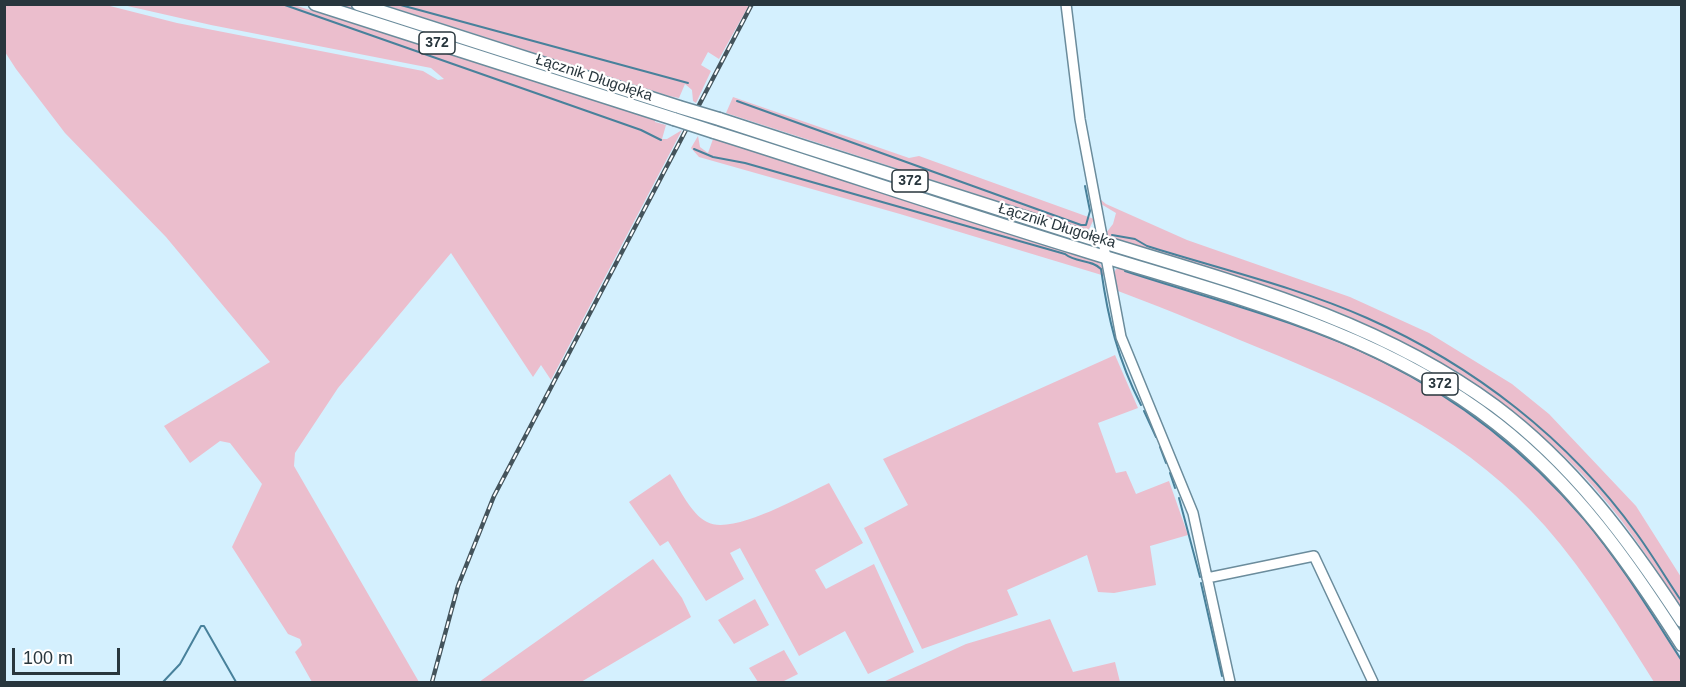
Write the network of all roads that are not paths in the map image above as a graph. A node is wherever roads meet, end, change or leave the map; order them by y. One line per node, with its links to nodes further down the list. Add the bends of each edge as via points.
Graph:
1 (315, 4): 4 (main road, Łącznik Długołęka / 372)
2 (358, 4): 4 (main road, Łącznik Długołęka / 372)
3 (1066, 4): 5 (street, via 1080,119)
4 (677, 113): 5 (main road, Łącznik Długołęka / 372, bridge, via 719,119); 6 (main road, Łącznik Długołęka / 372, bridge, via 714,132)
5 (1102, 241): 6 (street); 8 (main road, Łącznik Długołęka / 372, via 1349,323 1399,346 1467,386 1524,429 1582,485 1621,531)
6 (1106, 257): 7 (street, via 1127,356 1193,513); 9 (main road, Łącznik Długołęka / 372, via 1342,334 1460,397 1526,448 1572,493 1623,555)
7 (1207, 578): 10 (street); 11 (street, via 1314,556)
8 (1682, 621)
9 (1682, 645)
10 (1230, 682)
11 (1373, 682)

